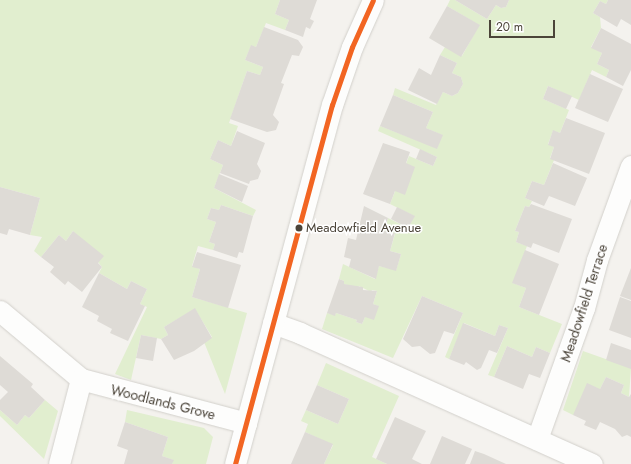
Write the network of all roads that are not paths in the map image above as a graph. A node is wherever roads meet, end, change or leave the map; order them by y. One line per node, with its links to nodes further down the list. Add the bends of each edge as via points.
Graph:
1 (373, 0): 4 (street, via 352,47 332,105)
2 (631, 166): 7 (street, Meadowfield Terrace)
3 (0, 311): 5 (street, Woodlands Grove)
4 (272, 323): 6 (street); 7 (street, via 300,333)
5 (81, 379): 6 (street, Woodlands Grove); 8 (street)
6 (246, 423): 9 (street)
7 (537, 439): 10 (street)
8 (60, 464)
9 (235, 464)
10 (592, 464)

